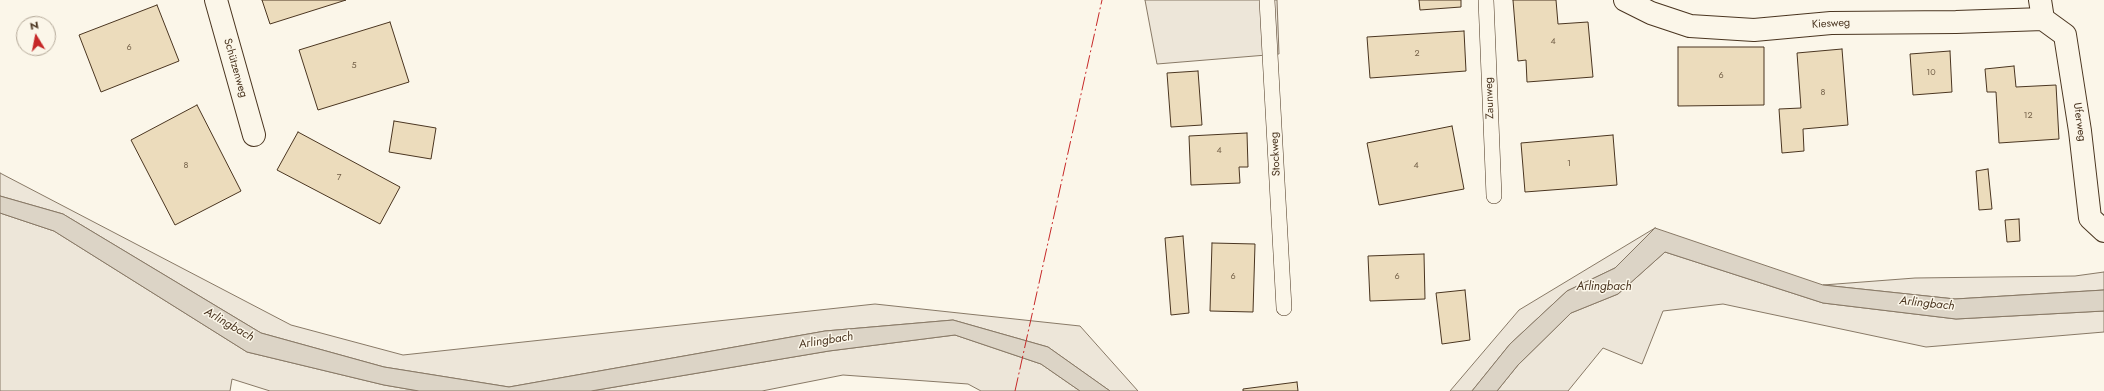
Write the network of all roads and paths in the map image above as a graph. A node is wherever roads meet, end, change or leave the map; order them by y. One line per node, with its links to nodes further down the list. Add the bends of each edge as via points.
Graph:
1 (216, 0): 6 (street, Schützenweg)
2 (1267, 0): 9 (lane, Stockweg)
3 (1486, 0): 7 (lane, Zaunweg)
4 (1625, 0): 5 (street, Kiesweg, via 1651,13 1690,26 1754,30 1831,24 1956,22)
5 (2041, 9): 8 (street, Uferweg, via 2065,35 2090,218)
6 (254, 135)
7 (1494, 196)
8 (2104, 231)
9 (1284, 308)

